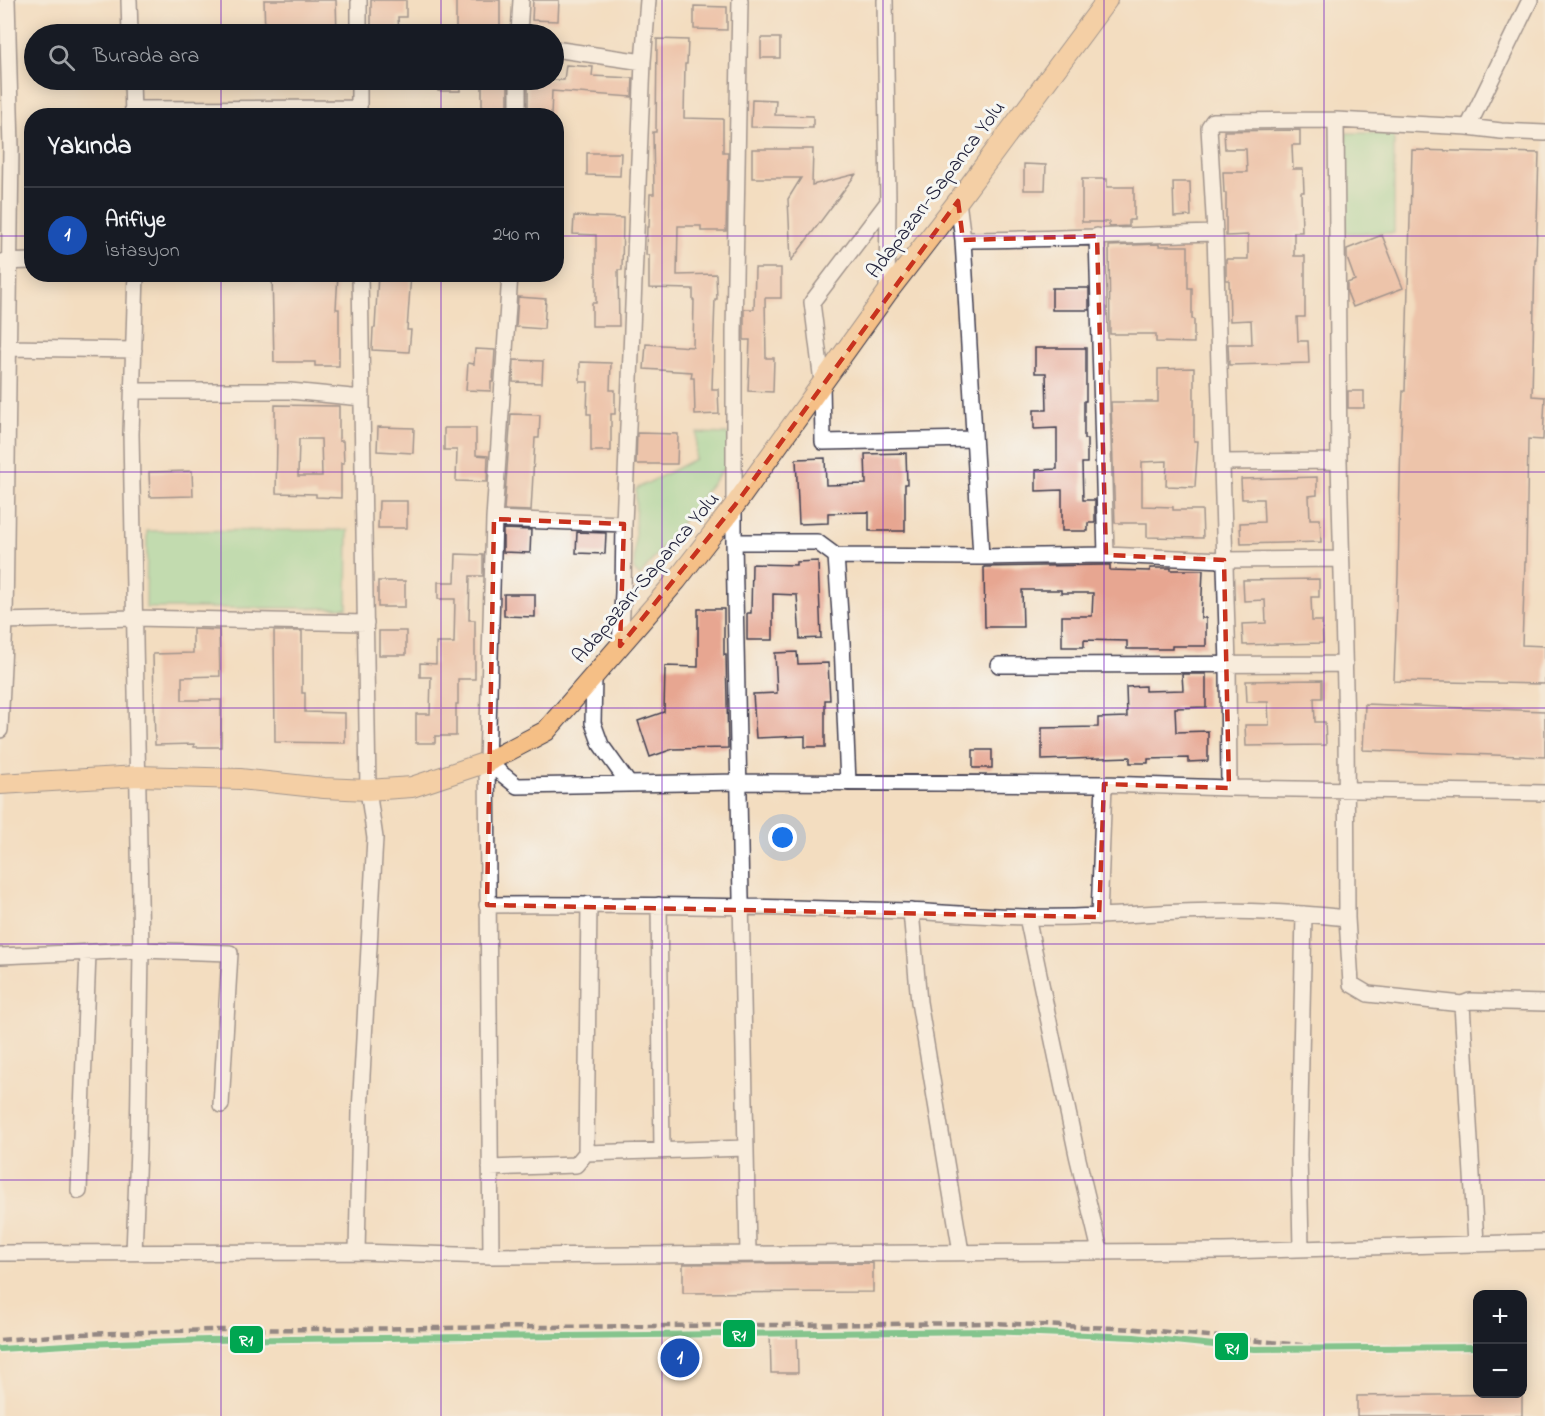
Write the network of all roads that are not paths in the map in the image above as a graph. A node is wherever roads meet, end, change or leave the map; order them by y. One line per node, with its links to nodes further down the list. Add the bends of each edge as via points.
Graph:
1 (7, 0): 30 (street, via 10,148)
2 (129, 0): 10 (street)
3 (359, 0): 11 (street)
4 (521, 0): 12 (street)
5 (648, 0): 14 (street)
6 (740, 0): 43 (street)
7 (885, 0): 25 (street)
8 (1107, 0): 24 (main road, Adapazarı-Sapanca Yolu)
9 (1530, 0): 22 (street)
10 (130, 24)
11 (359, 24)
12 (520, 24)
13 (564, 50): 14 (street)
14 (643, 62): 45 (street)
15 (132, 90): 18 (street)
16 (359, 90): 19 (street)
17 (518, 90): 20 (street)
18 (133, 108)
19 (359, 108)
20 (518, 108)
21 (1336, 120): 22 (street); 26 (street, via 1213,121 1209,127); 42 (street)
22 (1468, 127): 23 (street)
23 (1545, 133)
24 (958, 201): 28 (street); 34 (main road, Adapazarı-Sapanca Yolu)
25 (888, 202): 34 (street); 37 (street, via 812,302)
26 (1215, 233): 27 (street); 41 (street)
27 (1097, 236): 28 (street); 47 (street)
28 (963, 240): 40 (street)
29 (24, 261): 30 (street)
30 (5, 262): 35 (street)
31 (136, 282): 36 (street)
32 (360, 282): 39 (street)
33 (509, 282): 44 (street)
34 (886, 293): 37 (main road, Adapazarı-Sapanca Yolu)
35 (8, 348): 36 (street); 53 (street)
36 (134, 350): 38 (street)
37 (822, 382): 40 (street, via 823,442); 43 (main road, Adapazarı-Sapanca Yolu)
38 (133, 391): 39 (street, via 290,391); 52 (street)
39 (362, 398): 54 (street)
40 (974, 439): 49 (street)
41 (1222, 462): 42 (street); 51 (street)
42 (1339, 462): 50 (street)
43 (735, 505): 46 (street); 55 (main road, Adapazarı-Sapanca Yolu)
44 (494, 519): 45 (street); 61 (street)
45 (624, 524): 55 (street)
46 (734, 542): 48 (street, via 817,542); 63 (street)
47 (1106, 555): 49 (street); 51 (street)
48 (836, 556): 49 (street); 64 (street)
49 (981, 557)
50 (1341, 559): 51 (street); 56 (street)
51 (1224, 560): 58 (street)
52 (135, 618): 53 (street); 54 (street); 62 (street)
53 (2, 621): 60 (street)
54 (366, 623): 69 (street)
55 (620, 646): 59 (main road, Adapazarı-Sapanca Yolu)
56 (1345, 664): 58 (street); 70 (street)
57 (999, 665): 58 (street)
58 (1228, 665): 68 (street)
59 (594, 677): 61 (main road, Adapazarı-Sapanca Yolu, via 546,731); 66 (street, via 593,723 601,745)
60 (0, 730)
61 (488, 762): 66 (street, via 517,786); 69 (main road, Adapazarı-Sapanca Yolu, via 412,787); 73 (street)
62 (138, 776): 65 (main road, Adapazarı-Sapanca Yolu); 69 (main road, Adapazarı-Sapanca Yolu, via 240,779); 81 (street)
63 (739, 782): 64 (street); 66 (street); 75 (street)
64 (848, 783): 67 (street)
65 (0, 784)
66 (629, 784)
67 (1104, 784): 68 (street); 79 (street)
68 (1229, 788): 70 (street)
69 (368, 790): 96 (street, via 375,838 360,1112)
70 (1345, 790): 71 (street); 80 (street)
71 (1545, 793)
72 (589, 904): 73 (street); 74 (street); 89 (street)
73 (488, 905): 90 (street)
74 (659, 905): 75 (street); 88 (street)
75 (741, 906): 76 (street); 87 (street)
76 (911, 911): 78 (street); 97 (street, via 919,1002)
77 (1304, 914): 79 (street, via 1222,911); 80 (street); 94 (street)
78 (1027, 917): 79 (street); 95 (street)
79 (1099, 917)
80 (1347, 918): 85 (street, via 1351,984 1368,994)
81 (141, 950): 82 (street); 86 (street, via 230,953); 99 (street)
82 (88, 953): 83 (street); 91 (street)
83 (0, 956)
84 (1545, 1003): 85 (street)
85 (1462, 1004): 93 (street)
86 (221, 1106)
87 (746, 1148): 88 (street); 100 (street)
88 (662, 1151): 89 (street)
89 (586, 1153): 90 (street, via 576,1165)
90 (490, 1168): 101 (street)
91 (79, 1191)
92 (1545, 1242): 93 (street)
93 (1476, 1244): 94 (street)
94 (1301, 1248): 95 (street)
95 (1100, 1251): 97 (street)
96 (357, 1252): 99 (street); 101 (street)
97 (961, 1252): 100 (street)
98 (0, 1253): 99 (street)
99 (134, 1253)
100 (748, 1253): 101 (street)
101 (491, 1256)

